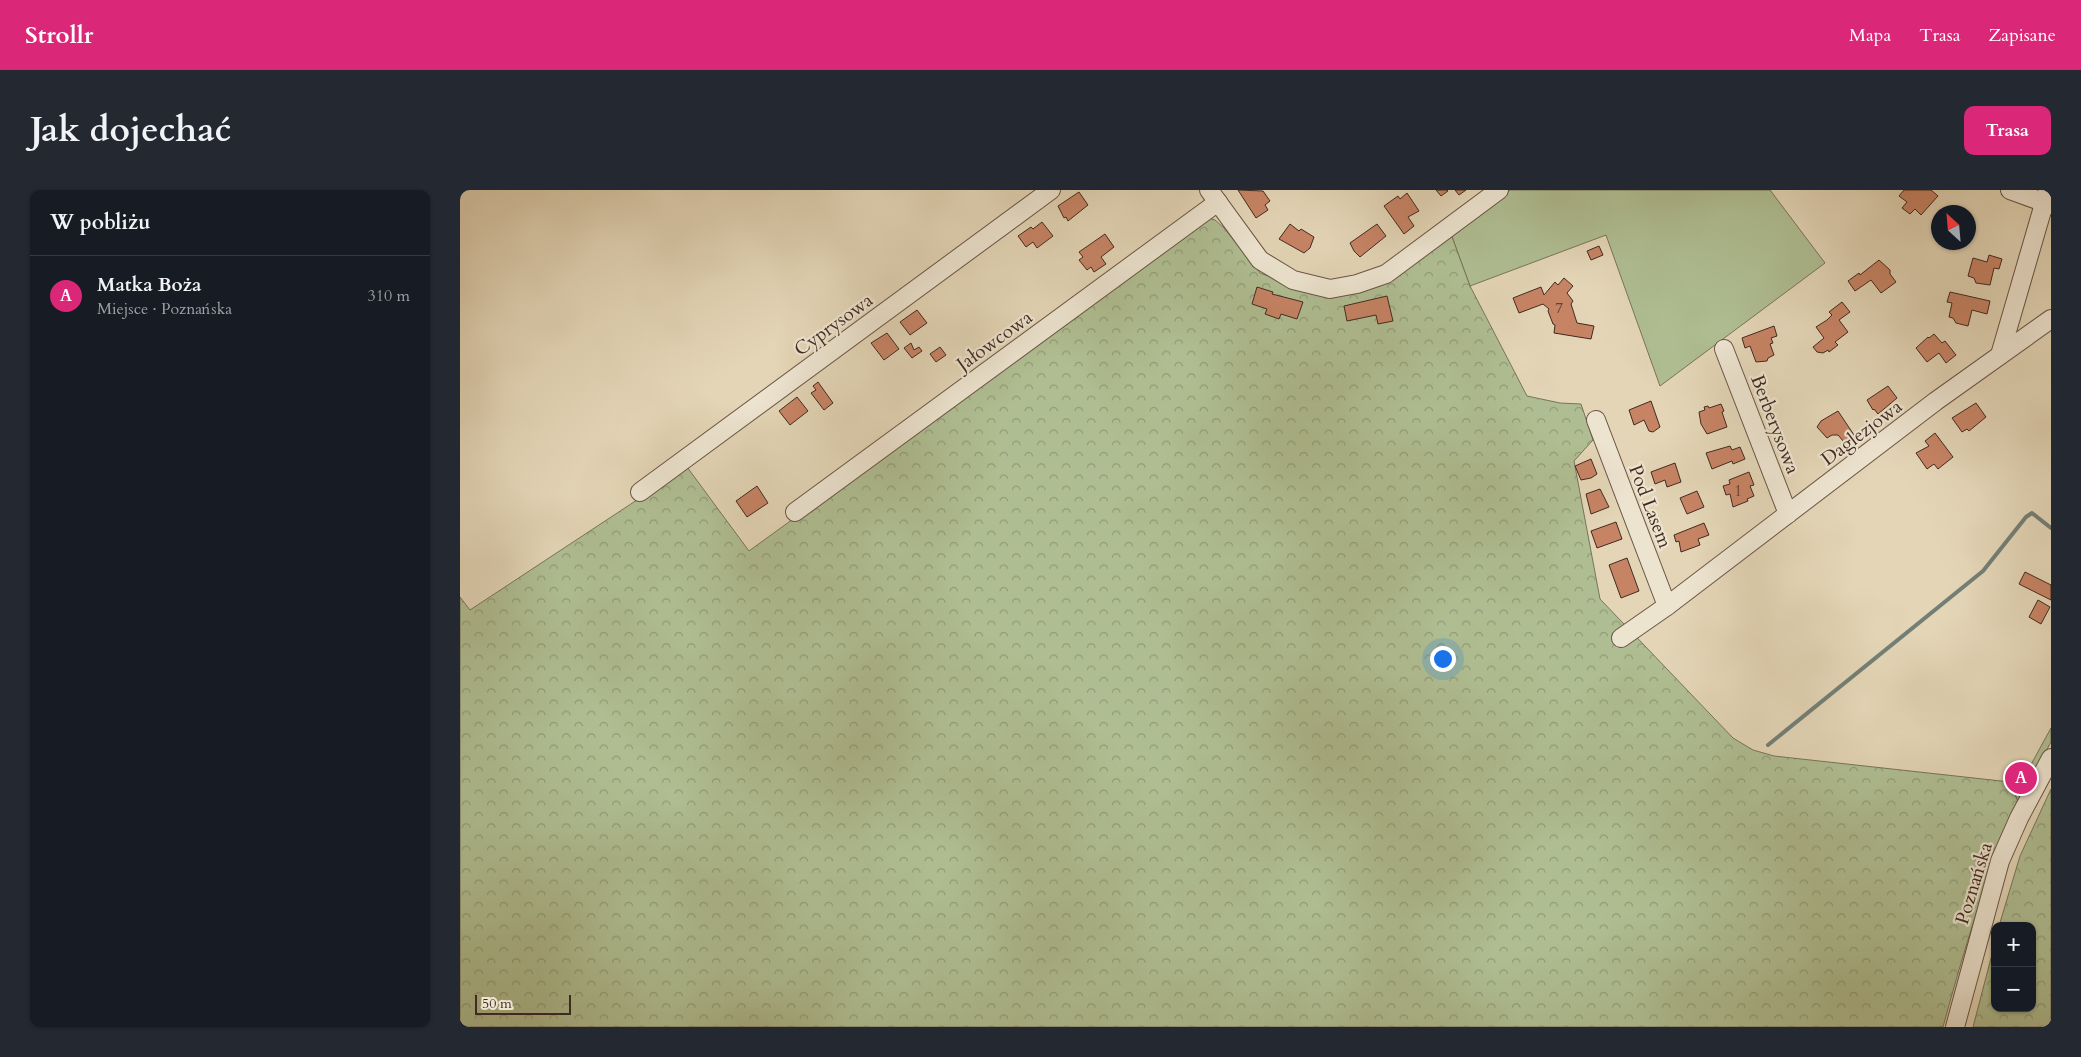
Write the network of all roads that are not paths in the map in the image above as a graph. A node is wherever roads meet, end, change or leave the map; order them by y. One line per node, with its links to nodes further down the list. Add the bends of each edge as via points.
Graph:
1 (1051, 190): 10 (street, Cyprysowa)
2 (1499, 190): 4 (street, via 1386,274 1330,289 1293,280 1260,260)
3 (2010, 190): 5 (street)
4 (1214, 196): 11 (street, Jałowcowa)
5 (2048, 199): 8 (street)
6 (2051, 319): 8 (street, Daglezjowa)
7 (1724, 349): 12 (street, Berberysowa)
8 (2000, 355): 12 (street, Daglezjowa)
9 (1596, 420): 13 (street, Pod Lasem)
10 (640, 492)
11 (795, 512)
12 (1788, 514): 13 (street, Daglezjowa)
13 (1667, 606): 14 (street, Daglezjowa)
14 (1620, 638)
15 (2050, 764): 16 (street, Poznańska, via 2019,818 2000,861)
16 (1955, 1027)

